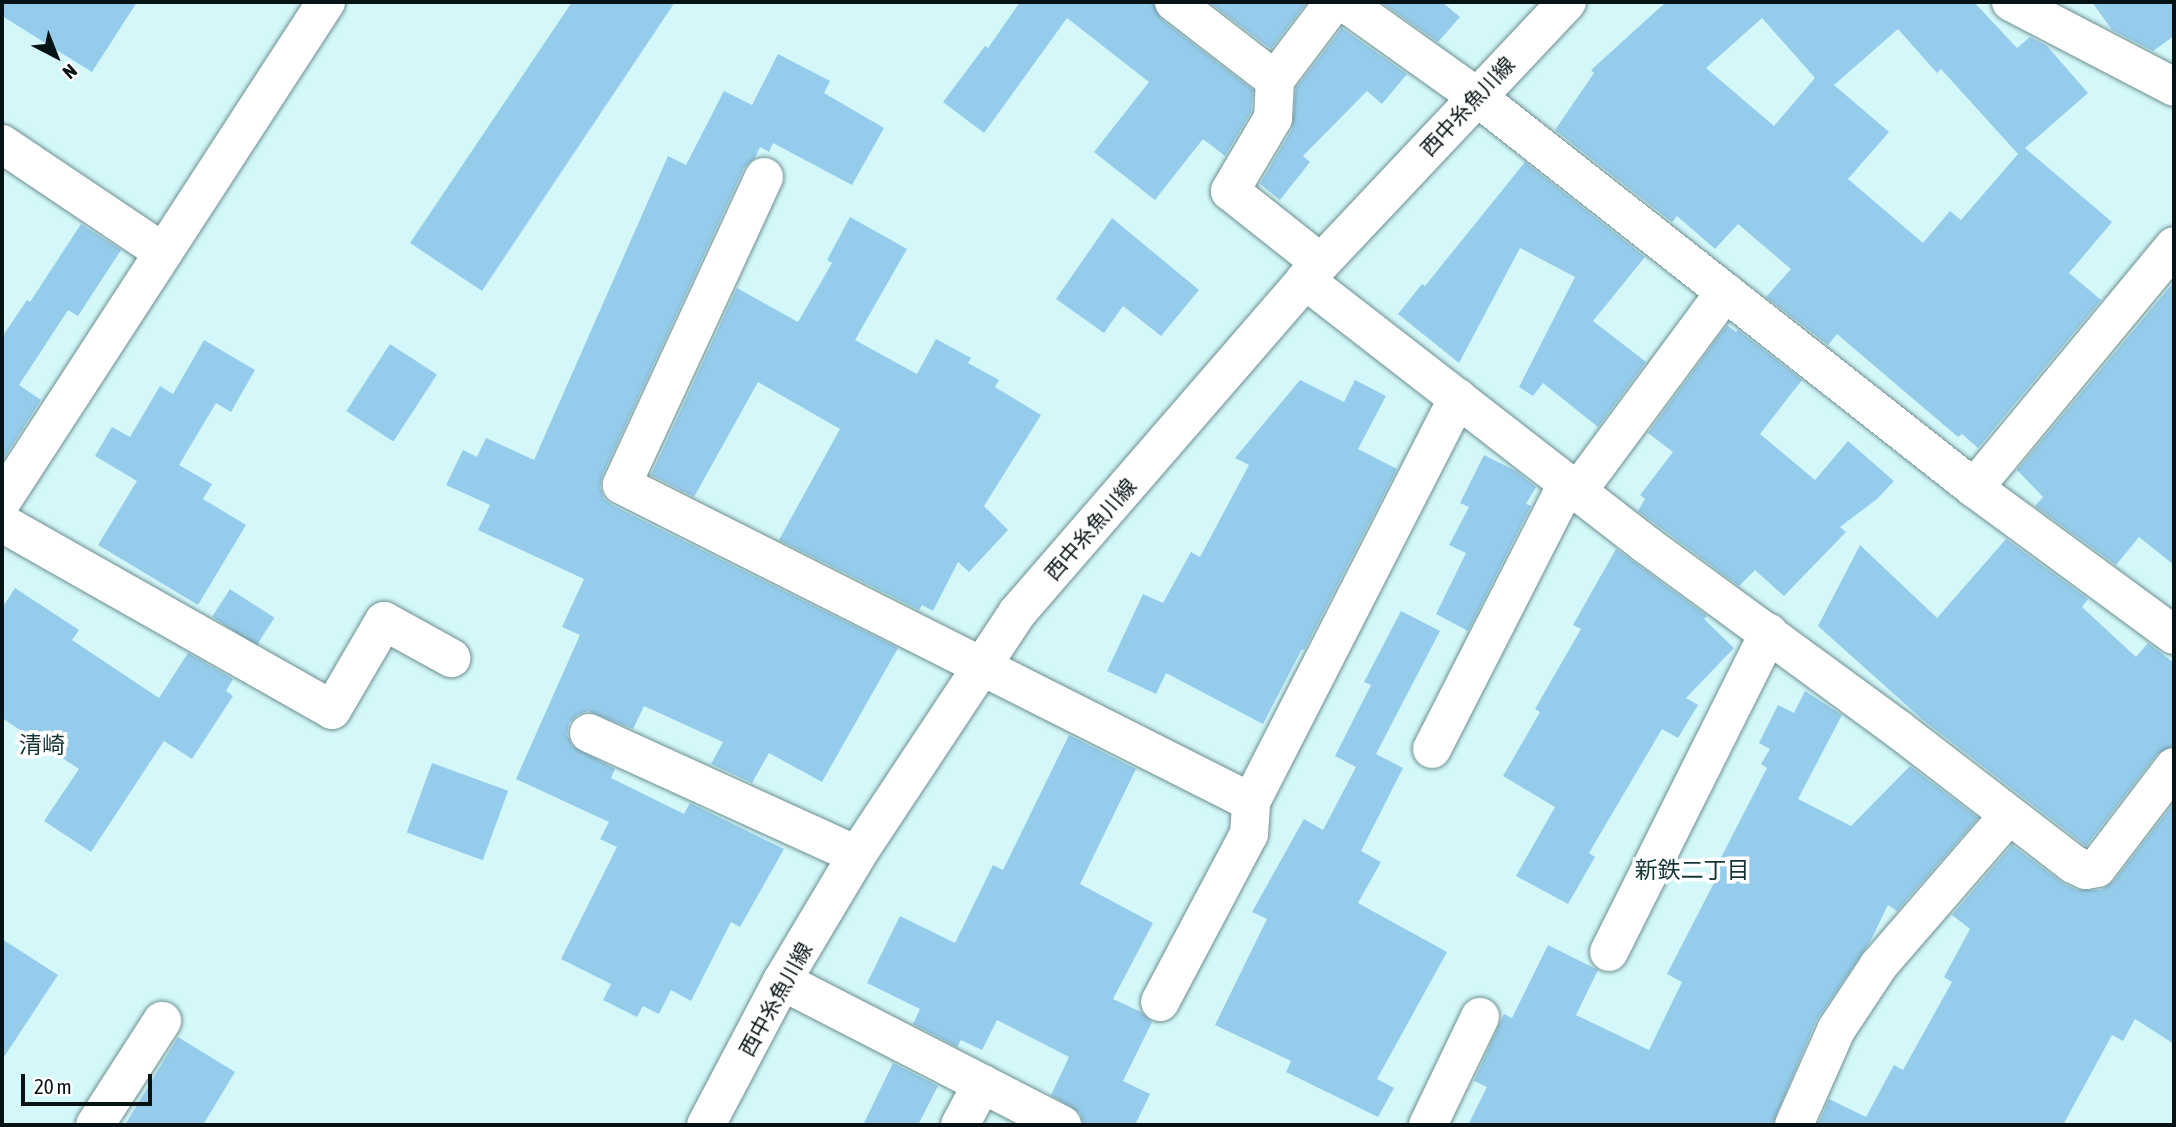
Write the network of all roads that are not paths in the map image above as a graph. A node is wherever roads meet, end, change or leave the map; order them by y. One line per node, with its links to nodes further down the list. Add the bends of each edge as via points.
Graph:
1 (326, 2): 13 (street)
2 (1174, 2): 7 (street)
3 (1334, 2): 7 (street)
4 (1344, 2): 9 (street)
5 (1567, 2): 9 (street, 西中糸魚川線)
6 (2011, 2): 8 (street)
7 (1275, 79): 14 (street, via 1273,118 1230,191)
8 (2174, 87)
9 (1476, 96): 14 (street, 西中糸魚川線); 15 (street)
10 (2, 144): 13 (street)
11 (764, 177): 24 (street, via 622,485)
12 (2174, 246): 18 (street)
13 (163, 252): 19 (street)
14 (1313, 271): 16 (street); 24 (street, 西中糸魚川線, via 1017,613)
15 (1725, 292): 17 (street); 18 (street)
16 (1458, 398): 17 (street); 28 (street)
17 (1572, 488): 21 (street); 26 (street)
18 (1974, 488): 22 (street)
19 (2, 501)
20 (2, 523): 23 (street, via 332,710 384,621)
21 (1769, 634): 29 (street); 31 (street)
22 (2174, 635)
23 (451, 658)
24 (983, 664): 28 (street); 30 (street, 西中糸魚川線)
25 (589, 733): 30 (street)
26 (1432, 749)
27 (2171, 778): 29 (street, via 2097,867 2086,870)
28 (1251, 802): 33 (street, via 1249,834)
29 (2009, 815): 42 (street, via 1879,965 1836,1030)
30 (857, 855): 32 (street, 西中糸魚川線)
31 (1609, 952)
32 (782, 981): 36 (street); 38 (street, 西中糸魚川線)
33 (1160, 1002)
34 (1480, 1017): 41 (street)
35 (162, 1021): 37 (street)
36 (982, 1084): 39 (street); 40 (street)
37 (95, 1125)
38 (706, 1125)
39 (960, 1125)
40 (1062, 1125)
41 (1427, 1125)
42 (1794, 1125)

